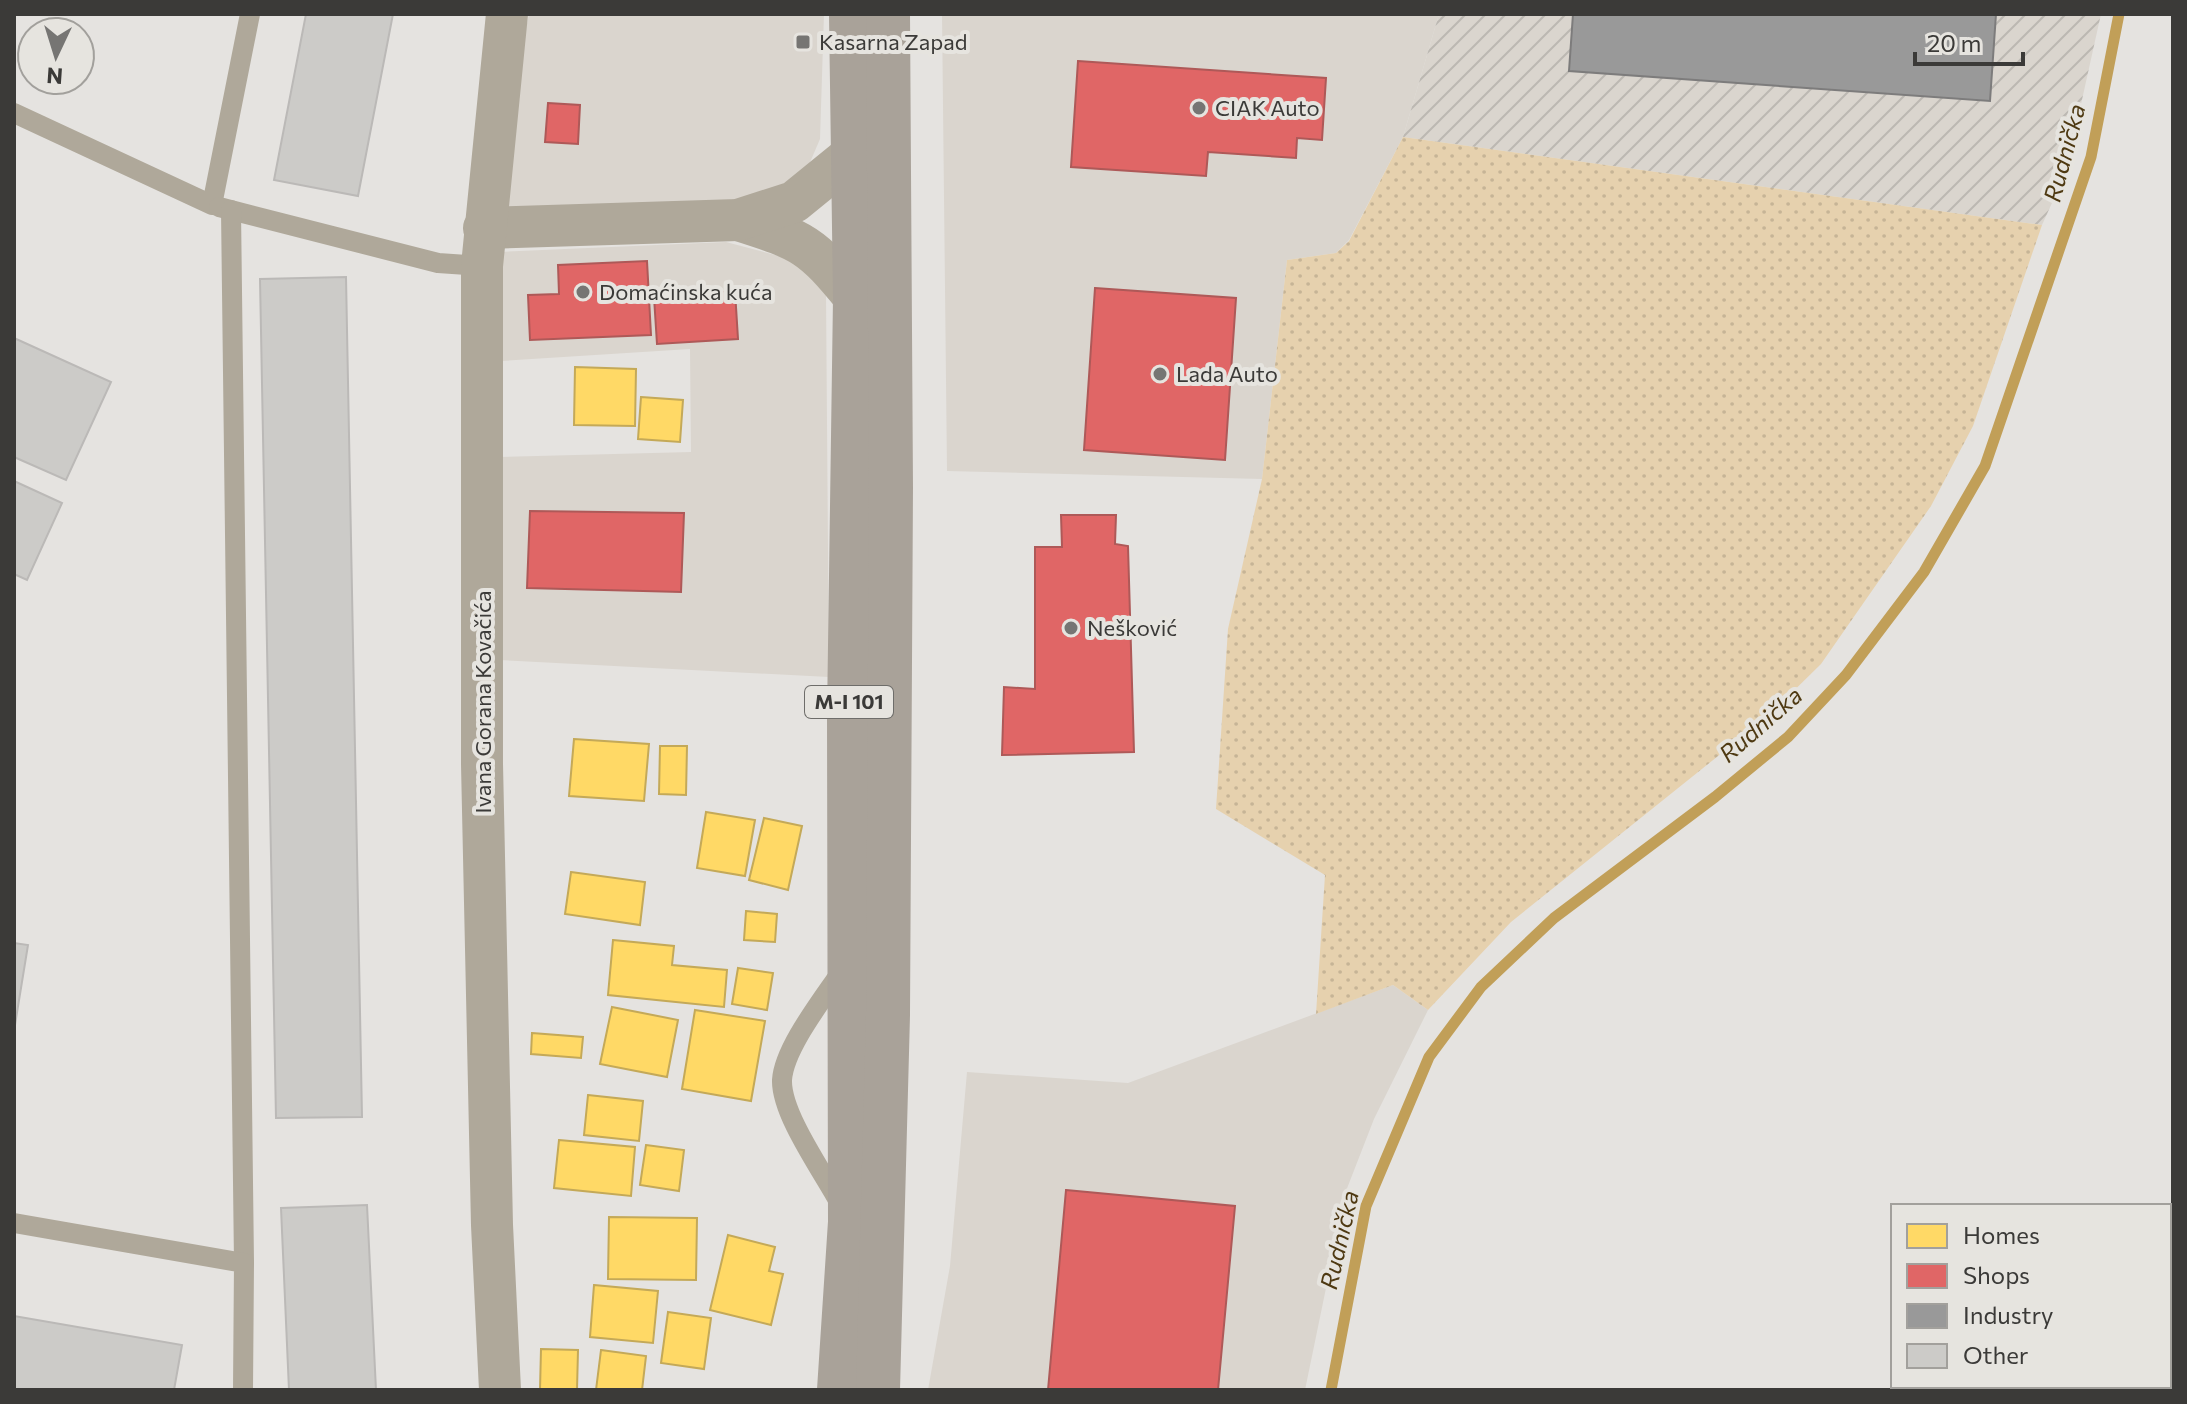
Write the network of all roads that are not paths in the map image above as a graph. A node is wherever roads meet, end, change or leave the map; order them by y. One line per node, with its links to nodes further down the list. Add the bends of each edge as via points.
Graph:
1 (250, 14): 7 (lane)
2 (507, 14): 9 (street, Ivana Gorana Kovačića)
3 (851, 14): 6 (main road, M-I 101)
4 (888, 14): 18 (main road, M-I 101, via 888,1015)
5 (14, 113): 7 (lane)
6 (853, 154): 8 (street, via 794,202); 10 (main road, M-I 101)
7 (221, 208): 9 (lane, via 438,263); 14 (lane)
8 (738, 220): 9 (street); 10 (street, via 810,247)
9 (483, 247): 16 (street, Ivana Gorana Kovačića, via 482,764)
10 (855, 298): 11 (main road, M-I 101)
11 (849, 959): 12 (main road, M-I 101); 12 (lane, via 798,1038 782,1078 785,1103)
12 (850, 1222): 17 (main road, M-I 101)
13 (14, 1223): 14 (lane)
14 (244, 1263): 15 (lane)
15 (243, 1390)
16 (500, 1390)
17 (839, 1390)
18 (878, 1390)

